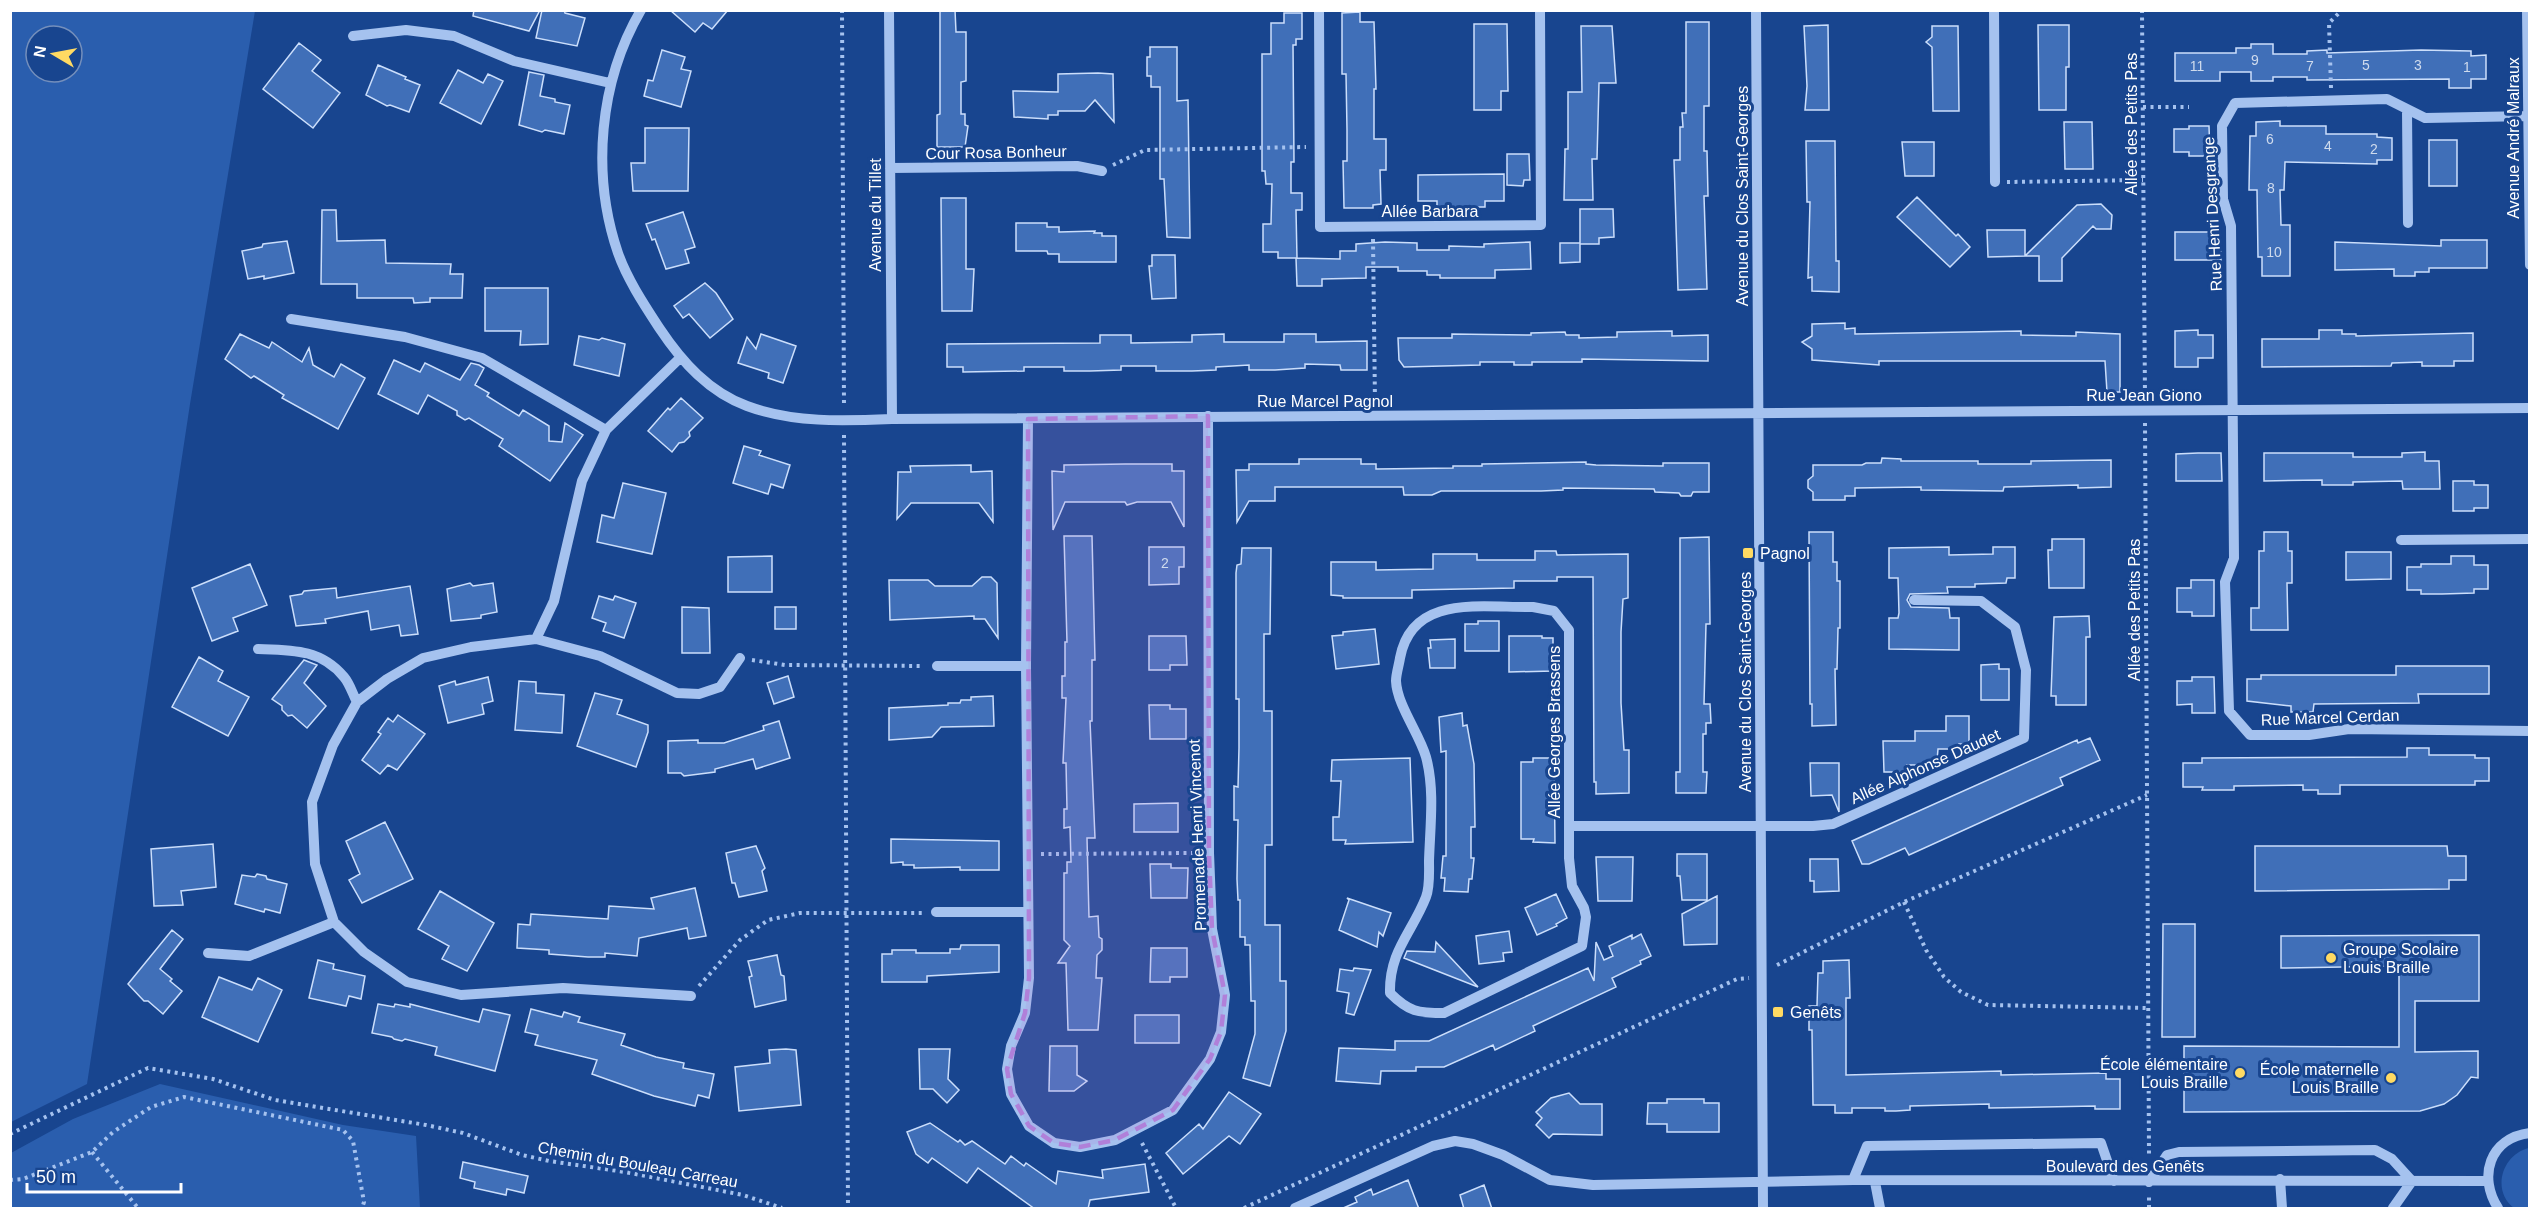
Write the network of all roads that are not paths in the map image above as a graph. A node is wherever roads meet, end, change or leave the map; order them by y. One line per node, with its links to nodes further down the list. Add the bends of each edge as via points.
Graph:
1 (641, 10): 9 (street, Rue Marcel Pagnol, via 625,37)
2 (889, 10): 12 (street, Avenue du Tillet)
3 (1319, 10): 4 (street, Allée Barbara, via 1320,227 1541,225)
4 (1540, 10)
5 (1756, 10): 21 (street, Avenue du Clos Saint-Georges)
6 (1994, 10): 14 (street)
7 (2527, 10): 11 (street, Avenue André Malraux)
8 (353, 36): 9 (street, via 406,30 454,36 514,61)
9 (610, 83): 18 (street, Rue Marcel Pagnol, via 603,149 607,206 616,244 647,309)
10 (2407, 111): 11 (street, Rue Henri Desgrange, via 2425,118); 15 (street); 20 (street, Rue Henri Desgrange, via 2387,99 2235,103 2222,126 2223,199 2231,226)
11 (2529, 116): 16 (street, Avenue André Malraux)
12 (890, 168): 13 (street, Cour Rosa Bonheur, via 1077,166); 23 (street, Avenue du Tillet)
13 (1102, 171)
14 (1995, 182)
15 (2408, 223)
16 (2529, 265)
17 (291, 320): 25 (street, via 405,337 482,358)
18 (680, 358): 23 (street, Rue Marcel Pagnol, via 712,387 747,406 795,418); 25 (street)
19 (2529, 408): 20 (street, Rue Jean Giono)
20 (2231, 410): 21 (street, Rue Jean Giono); 35 (street, Rue Marcel Cerdan, via 2234,558 2225,582 2229,711 2250,735 2309,735 2349,729)
21 (1759, 413): 22 (street, Rue Marcel Pagnol); 37 (street, Avenue du Clos Saint-Georges)
22 (1208, 416): 24 (street, Rue Marcel Pagnol); 39 (street, Promenade Henri Vincenot, via 1209,854 1212,928 1225,995 1221,1032 1210,1059 1173,1110 1115,1140 1080,1147 1054,1143 1029,1126 1011,1094 1007,1069 1011,1046 1025,1013)
23 (892, 418): 24 (street, Rue Marcel Pagnol)
24 (1028, 419): 33 (street, Promenade Henri Vincenot)
25 (606, 430): 29 (street, via 582,481 554,601)
26 (2529, 539): 27 (street)
27 (2401, 540)
28 (1914, 600): 37 (street, Allée Alphonse Daudet, via 1981,601 2015,627 2026,670 2024,738 1833,824)
29 (536, 639): 31 (street, via 600,656 677,693 699,694 720,687); 34 (street, via 423,658)
30 (258, 649): 34 (street, via 309,652 344,677)
31 (740, 658)
32 (937, 666): 33 (street)
33 (1026, 666): 39 (street, Promenade Henri Vincenot)
34 (357, 702): 40 (street, via 333,745 312,802 315,864)
35 (2529, 731)
36 (1570, 826): 36 (street, Allée Georges Brassens, via 1569,630 1554,611 1533,607 1445,608 1422,618 1407,634 1396,681 1426,757 1431,782 1427,895 1395,957 1390,993 1406,1008 1444,1013 1582,946 1586,918 1572,886); 37 (street, Allée Georges Brassens)
37 (1760, 826): 49 (street, Avenue du Clos Saint-Georges)
38 (936, 912): 39 (street)
39 (1028, 912)
40 (334, 922): 41 (street, via 249,956); 42 (street, via 364,952 407,982 461,995 563,988)
41 (208, 952)
42 (691, 996)
43 (2529, 1133): 48 (street, via 2507,1140 2496,1152)
44 (2280, 1179): 46 (street, Boulevard des Genêts); 51 (street, Boulevard des Genêts); 55 (street)
45 (1853, 1180): 47 (street, via 1867,1146 2101,1143); 49 (street, Boulevard des Genêts); 50 (street, Boulevard des Genêts)
46 (2412, 1180): 48 (street, Boulevard des Genêts); 51 (street, via 2392,1159 2374,1150 2179,1152 2167,1155); 56 (street)
47 (2114, 1181): 50 (street, Boulevard des Genêts); 51 (street, Boulevard des Genêts)
48 (2487, 1181): 57 (street)
49 (1763, 1182): 52 (street, Boulevard des Genêts, via 1593,1185 1550,1180 1503,1155 1455,1141 1433,1146); 53 (street, Avenue du Clos Saint-Georges)
50 (1875, 1182): 54 (street)
51 (2149, 1182)
52 (1295, 1209)
53 (1763, 1209)
54 (1880, 1209)
55 (2282, 1209)
56 (2393, 1209)
57 (2498, 1209)

